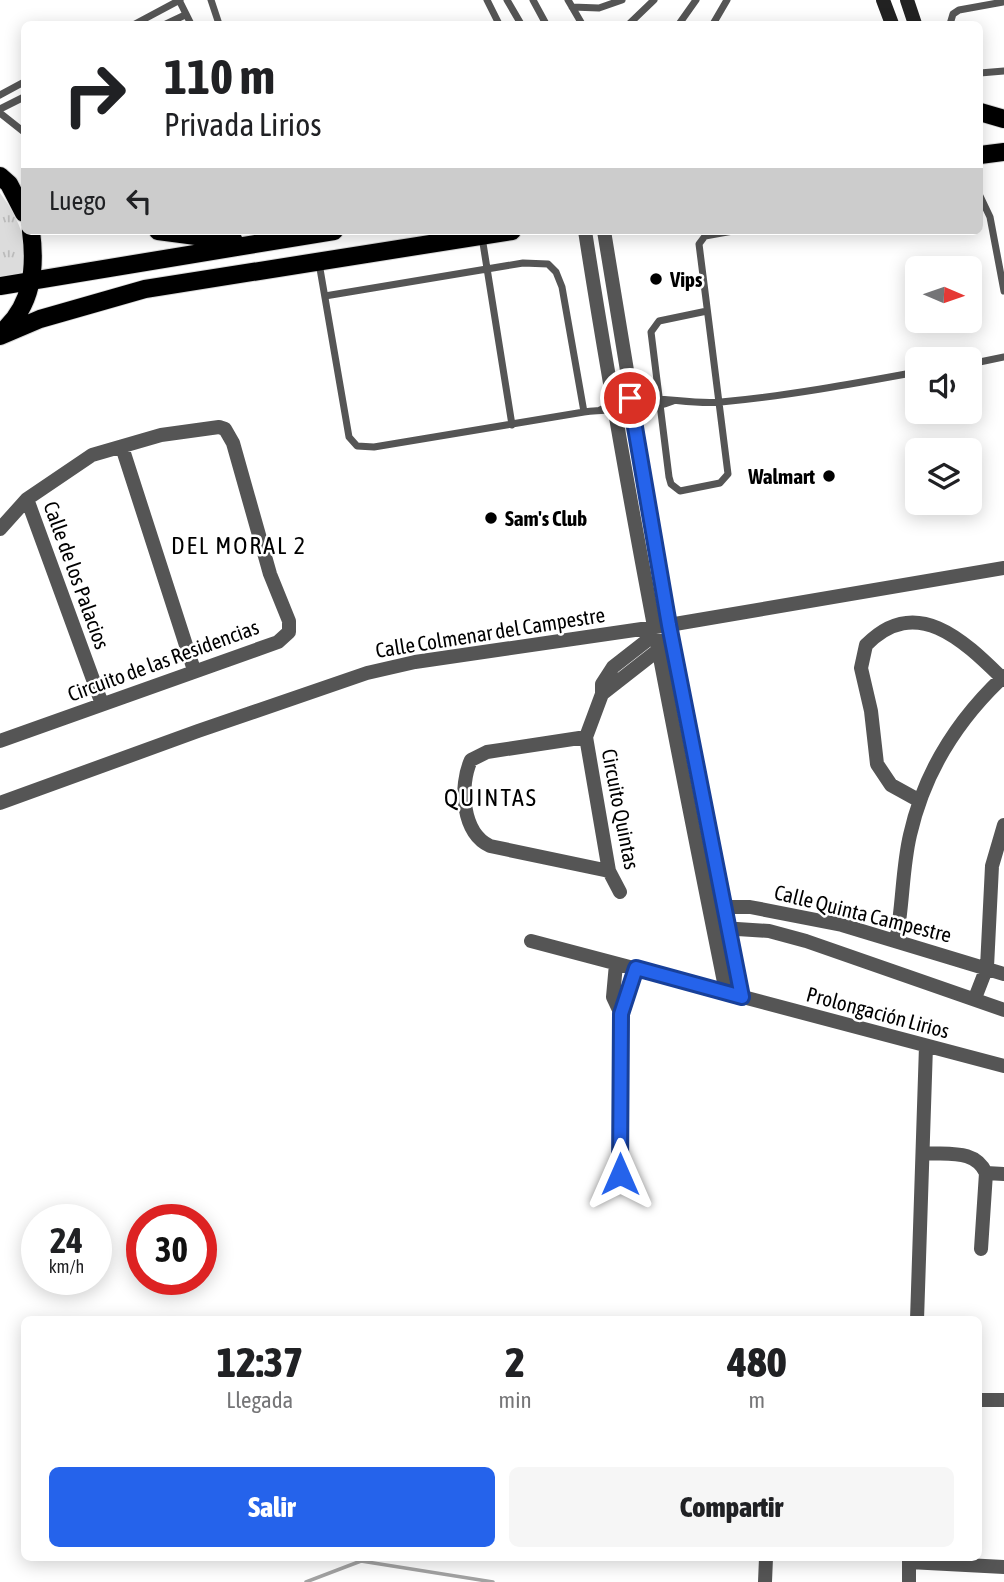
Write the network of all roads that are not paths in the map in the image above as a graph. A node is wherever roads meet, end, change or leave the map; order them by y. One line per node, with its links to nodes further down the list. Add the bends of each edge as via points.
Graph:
1 (179, 0): 14 (lane); 15 (lane)
2 (211, 0): 18 (lane)
3 (487, 0): 19 (lane)
4 (507, 0): 20 (lane)
5 (533, 0): 21 (lane)
6 (622, 0): 12 (lane, via 599,8)
7 (654, 0): 23 (lane)
8 (696, 0): 24 (lane)
9 (727, 0): 25 (lane)
10 (883, 0): 26 (main road)
11 (907, 0): 27 (main road)
12 (570, 3): 22 (lane)
13 (1003, 3): 28 (lane, via 959,10)
14 (185, 15): 16 (lane); 17 (lane)
15 (140, 21)
16 (172, 21)
17 (189, 21)
18 (218, 21)
19 (498, 21)
20 (519, 21)
21 (544, 21)
22 (580, 21)
23 (632, 21)
24 (681, 21)
25 (715, 21)
26 (891, 21)
27 (914, 21)
28 (951, 21)
29 (1004, 71): 30 (lane)
30 (983, 73)
31 (21, 84): 32 (lane)
32 (0, 95)
33 (21, 99): 34 (lane)
34 (0, 111): 38 (lane)
35 (983, 113): 36 (main road)
36 (1004, 121): 37 (main road)
37 (983, 126)
38 (21, 129)
39 (1004, 152): 40 (main road)
40 (983, 155)
41 (0, 174): 42 (main road); 44 (main road)
42 (21, 184)
43 (983, 202): 58 (lane)
44 (21, 207)
45 (31, 235): 56 (main road)
46 (193, 235): 53 (main road)
47 (310, 235): 53 (main road)
48 (488, 235): 52 (main road)
49 (586, 235): 70 (street)
50 (605, 235): 68 (street)
51 (715, 235): 60 (lane, via 699,240)
52 (482, 236): 54 (main road); 55 (lane)
53 (262, 243): 56 (main road)
54 (319, 262): 59 (lane); 61 (main road, via 145,289)
55 (485, 269): 59 (lane); 71 (lane, via 538,261 556,272); 72 (lane)
56 (33, 279): 57 (main road); 61 (main road, via 16,317)
57 (0, 286)
58 (1004, 291)
59 (325, 296): 72 (lane, via 352,443 374,447)
60 (707, 312): 65 (lane, via 653,326); 67 (lane)
61 (0, 335)
62 (1004, 357): 63 (lane)
63 (982, 362)
64 (905, 374): 67 (lane)
65 (659, 397): 66 (lane); 68 (lane); 69 (lane)
66 (673, 401): 67 (lane); 69 (lane)
67 (717, 402): 69 (lane, via 728,474 720,484 687,491 671,484)
68 (631, 404): 69 (lane); 70 (lane); 77 (street)
69 (660, 406)
70 (609, 409): 71 (lane); 78 (street)
71 (584, 412): 72 (lane)
72 (512, 425)
73 (122, 447): 74 (street, Circuito de las Residencias, via 83,459); 80 (street); 80 (street, Circuito de las Residencias, via 208,426 225,429 233,443 289,632 278,642)
74 (27, 499): 75 (street, Circuito de las Residencias); 83 (street, Calle de los Palacios)
75 (0, 529)
76 (1004, 568): 77 (street, Calle Colmenar del Campestre)
77 (669, 625): 78 (street, Calle Colmenar del Campestre); 91 (street)
78 (654, 631): 79 (street); 82 (street, Circuito Quintas, via 613,667 602,684); 87 (street, Calle Colmenar del Campestre, via 415,662 368,673)
79 (657, 651): 82 (street); 92 (street)
80 (194, 670): 83 (street, Circuito de las Residencias)
81 (1003, 678): 86 (street, via 950,739); 86 (street, via 958,639 930,623 890,627 866,645 861,668 877,764 891,785)
82 (602, 694): 84 (street, Circuito Quintas)
83 (102, 704): 85 (street, Circuito de las Residencias)
84 (586, 737): 89 (street, Circuito Quintas); 89 (street, via 487,752 471,760 465,780 468,821 474,835 490,846)
85 (0, 741)
86 (919, 801): 94 (street)
87 (0, 803)
88 (1004, 825): 97 (street, via 992,866)
89 (609, 871): 90 (street, Circuito Quintas)
90 (620, 892)
91 (724, 906): 92 (street, Calle Quinta Campestre); 93 (street); 94 (street, Calle Quinta Campestre, via 796,916)
92 (709, 907): 93 (street)
93 (721, 928): 100 (street); 101 (street); 102 (street, via 769,931 806,941)
94 (896, 940): 97 (street, Calle Quinta Campestre)
95 (531, 941): 96 (street, Prolongación Lirios)
96 (616, 964): 98 (street, Prolongación Lirios); 104 (street, via 613,998)
97 (987, 967): 99 (street, Calle Quinta Campestre); 102 (street)
98 (636, 968): 100 (street, Prolongación Lirios); 104 (street)
99 (1004, 974)
100 (726, 992): 101 (street, Prolongación Lirios)
101 (742, 997): 105 (street, Prolongación Lirios)
102 (975, 998): 103 (street)
103 (1004, 1010)
104 (621, 1014): 108 (street)
105 (926, 1046): 106 (street, Prolongación Lirios); 107 (street)
106 (1004, 1066)
107 (925, 1153): 109 (street, via 970,1156 981,1163); 112 (street)
108 (620, 1174)
109 (986, 1174): 110 (street); 111 (street)
110 (1004, 1174)
111 (981, 1249)
112 (917, 1316)
113 (982, 1400): 114 (street)
114 (1004, 1400)
115 (766, 1561): 119 (street)
116 (909, 1561): 120 (street)
117 (923, 1561): 118 (street)
118 (1004, 1567)
119 (765, 1582)
120 (909, 1582)

